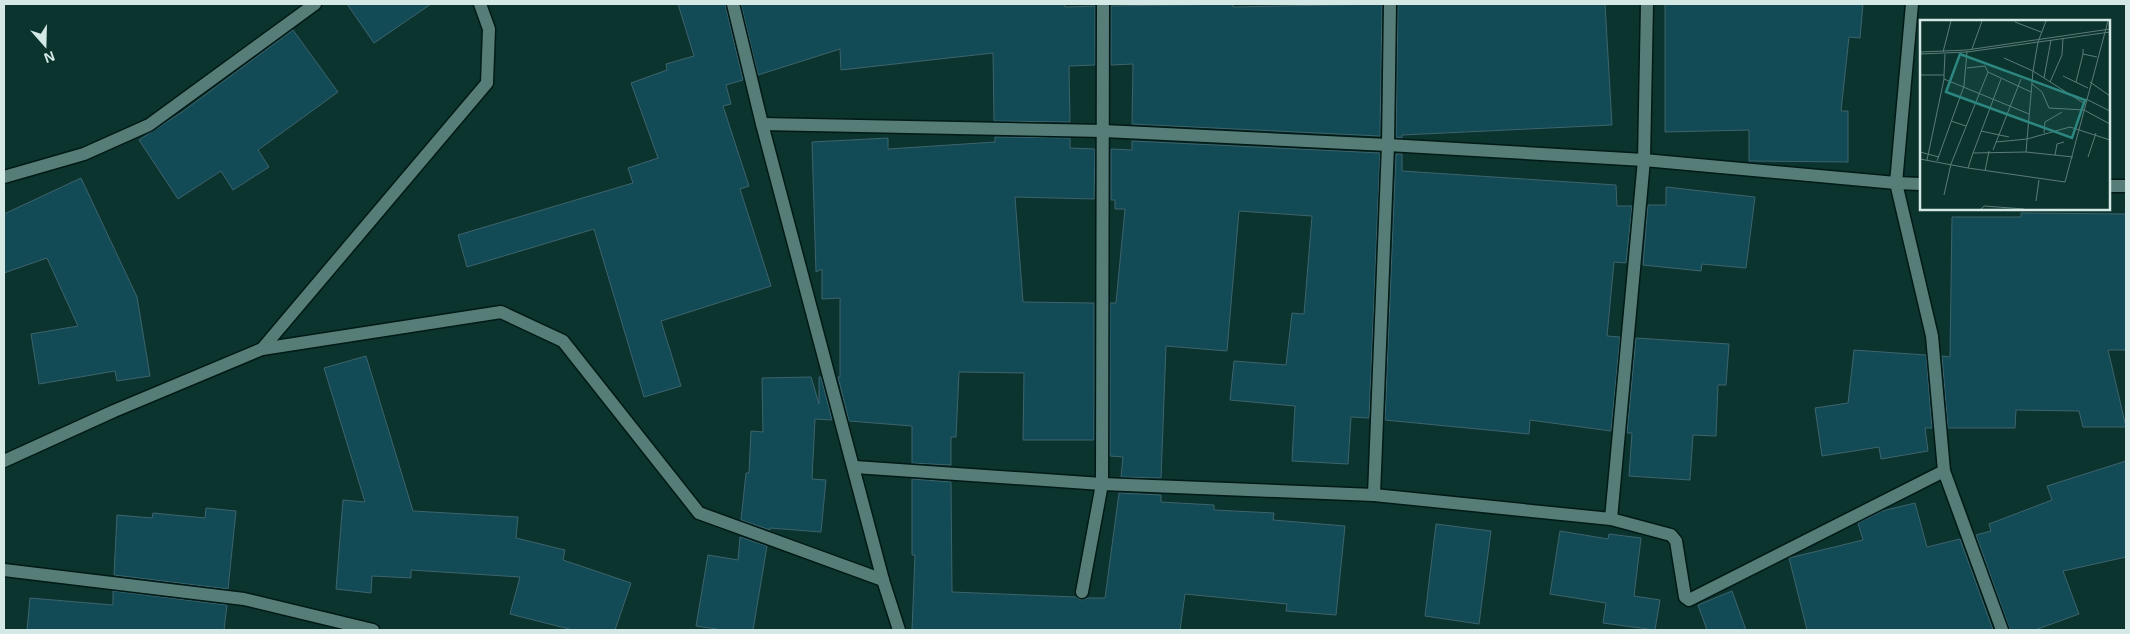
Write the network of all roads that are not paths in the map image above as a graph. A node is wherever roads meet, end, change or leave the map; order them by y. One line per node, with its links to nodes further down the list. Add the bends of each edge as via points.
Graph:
1 (315, 4): 12 (street, via 149,125 84,154)
2 (480, 4): 17 (street, via 489,28 487,83)
3 (733, 4): 8 (street)
4 (1103, 4): 9 (street)
5 (1390, 4): 10 (street)
6 (1647, 4): 11 (street)
7 (1912, 4): 13 (street)
8 (762, 124): 9 (street); 19 (street)
9 (1104, 131): 10 (street); 21 (street)
10 (1388, 145): 11 (street); 22 (street)
11 (1644, 160): 13 (street); 23 (street)
12 (4, 177)
13 (1896, 183): 14 (street); 20 (street, via 1932,336)
14 (1920, 184)
15 (2110, 186): 16 (street)
16 (2126, 186)
17 (262, 349): 18 (street); 25 (street, via 502,312 563,341 699,514)
18 (4, 461)
19 (855, 467): 21 (street); 25 (street)
20 (1944, 471): 23 (street, via 1690,600 1685,597 1676,540 1670,535); 29 (street)
21 (1102, 484): 22 (street); 26 (street)
22 (1374, 495): 23 (street)
23 (1610, 520)
24 (4, 570): 27 (street, via 244,599)
25 (883, 580): 28 (street)
26 (1082, 592)
27 (373, 630)
28 (899, 630)
29 (2002, 630)

